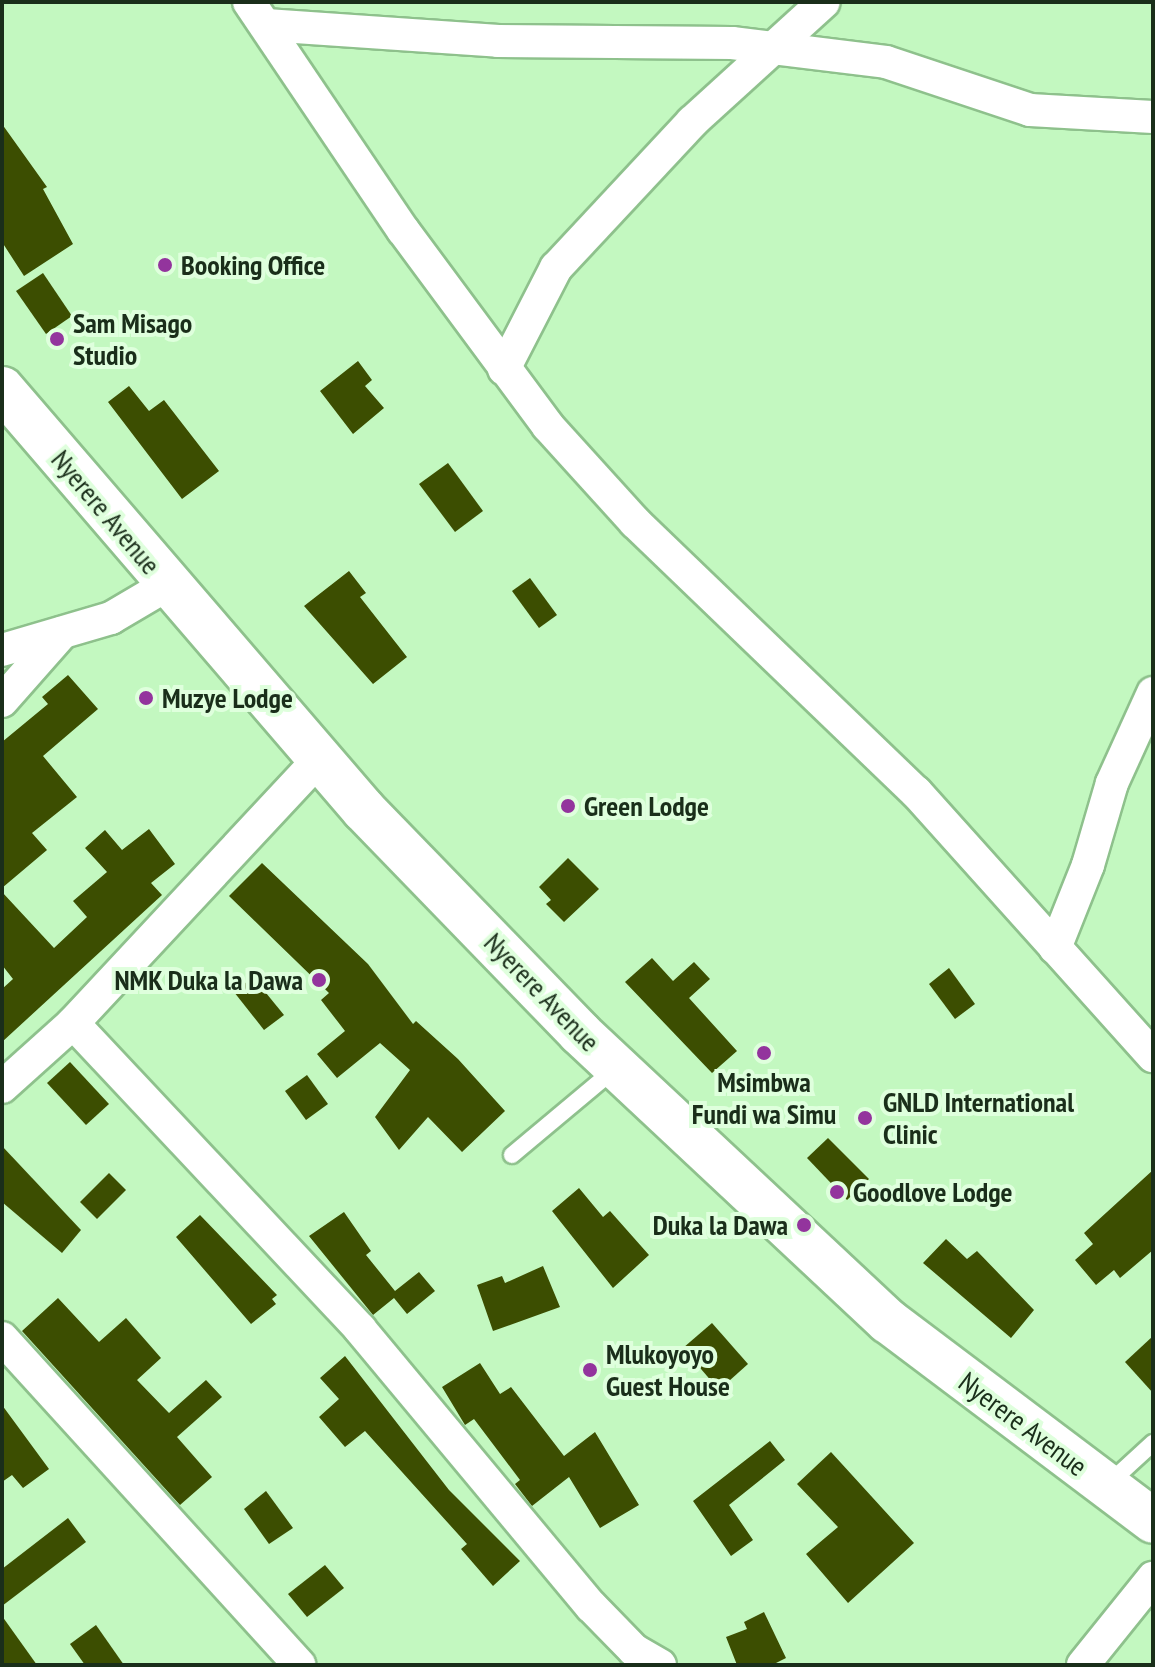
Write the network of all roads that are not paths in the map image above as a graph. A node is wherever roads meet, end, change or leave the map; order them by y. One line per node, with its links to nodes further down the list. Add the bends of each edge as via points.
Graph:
1 (824, 2): 3 (street)
2 (258, 14): 3 (street, via 498,41 646,39); 5 (street)
3 (776, 48): 4 (street, via 886,62 1030,110); 5 (street, via 692,122 556,268)
4 (1153, 117)
5 (504, 369): 13 (street, via 635,522 916,792)
6 (2, 389): 7 (main road, Nyerere Avenue)
7 (167, 585): 8 (street, via 111,618); 12 (main road, Nyerere Avenue)
8 (62, 633): 9 (street); 11 (street)
9 (2, 650)
10 (1153, 693): 13 (street, via 1112,783 1088,865)
11 (2, 701)
12 (320, 758): 14 (street); 16 (main road, Nyerere Avenue)
13 (1055, 948): 15 (street)
14 (73, 1023): 17 (street); 25 (street, via 360,1329 591,1606 634,1650)
15 (1153, 1056)
16 (616, 1067): 18 (lane); 21 (main road, Nyerere Avenue, via 888,1321)
17 (2, 1087)
18 (512, 1155)
19 (2, 1338): 24 (street)
20 (1153, 1443): 21 (lane)
21 (1105, 1487): 22 (main road, Nyerere Avenue)
22 (1153, 1521)
23 (1153, 1578): 26 (street)
24 (300, 1665)
25 (660, 1665)
26 (1083, 1665)

